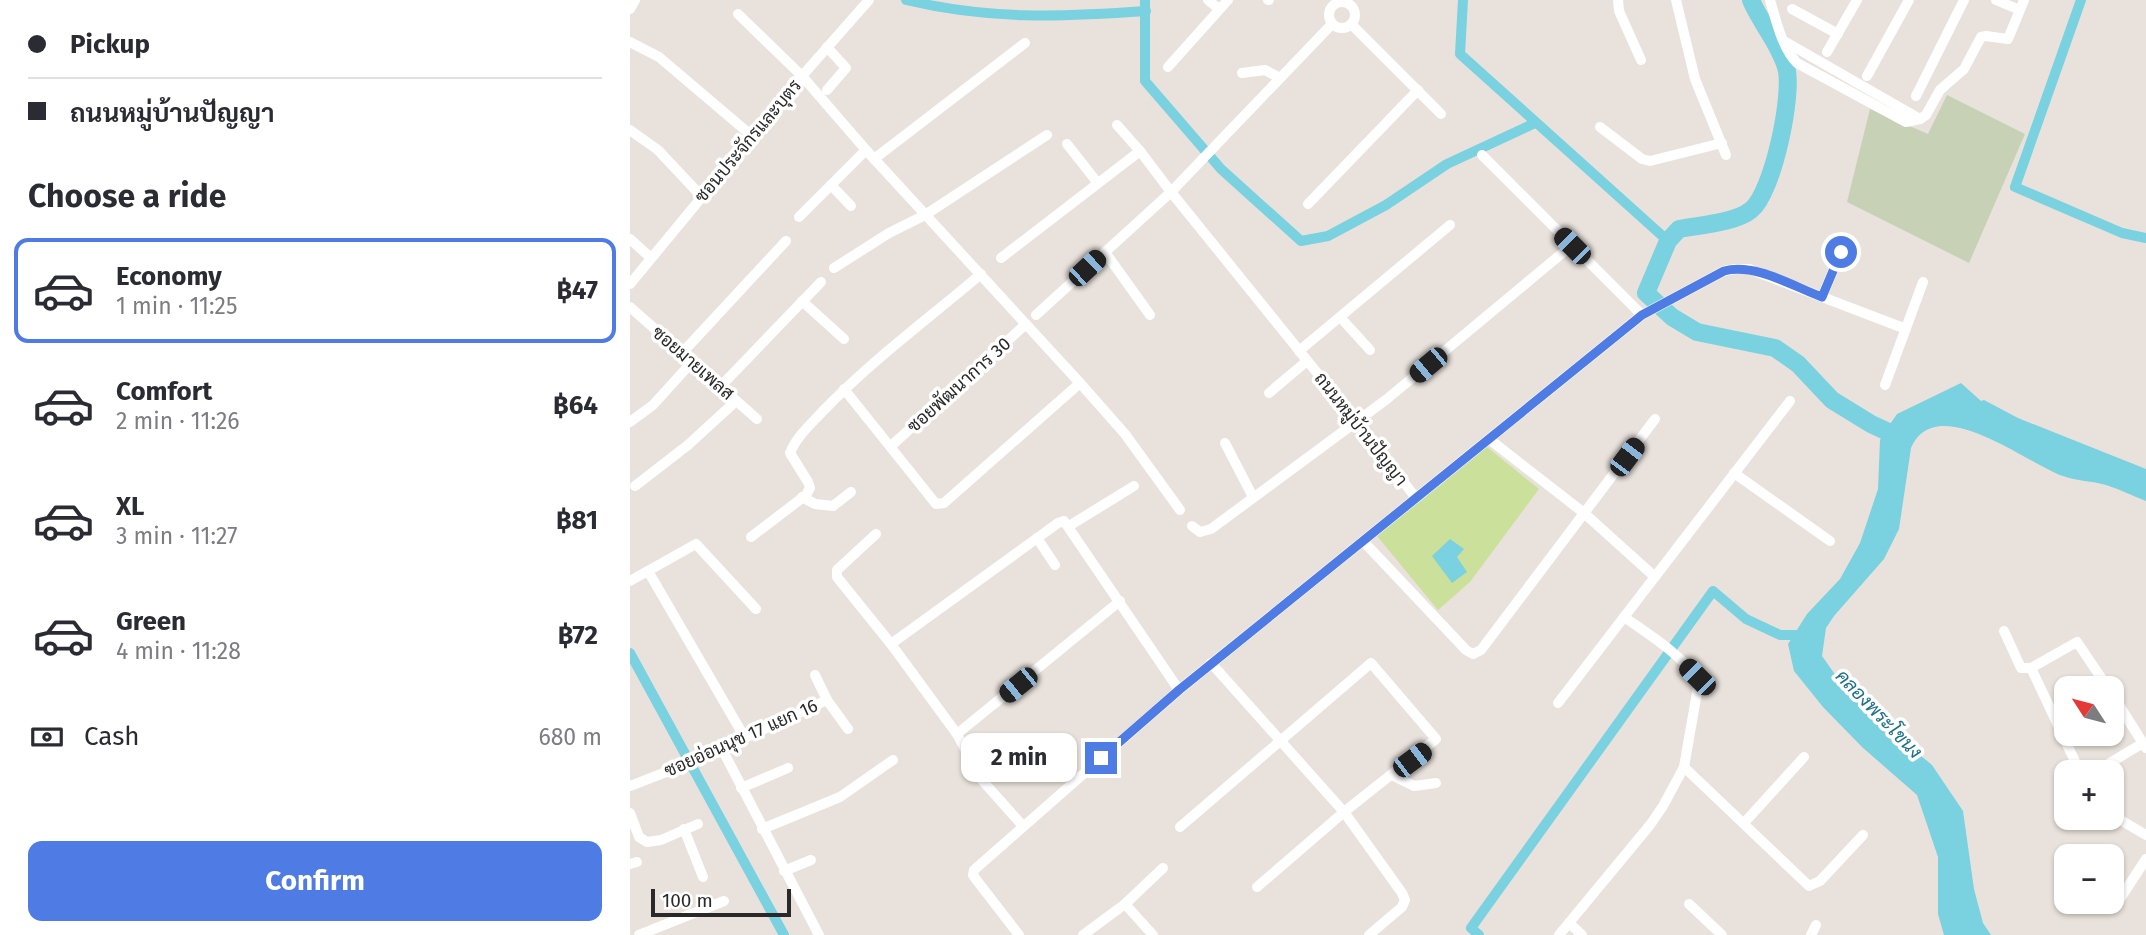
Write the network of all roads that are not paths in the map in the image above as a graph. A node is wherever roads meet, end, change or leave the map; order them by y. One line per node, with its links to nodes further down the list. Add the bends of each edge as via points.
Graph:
1 (635, 0): 16 (street)
2 (869, 0): 25 (street, ซอนประจักรและบุตร)
3 (1208, 0): 17 (street)
4 (1228, 0): 17 (street)
5 (1618, 0): 27 (street)
6 (1676, 0): 42 (street, via 1695,79)
7 (1770, 0): 12 (street, via 1784,41 1920,119 1940,90 1964,69 1981,37 2008,39)
8 (1857, 0): 22 (street)
9 (1909, 0): 31 (street)
10 (1964, 0): 35 (street)
11 (1996, 0): 15 (street)
12 (2024, 0)
13 (1331, 2): 14 (street); 20 (street)
14 (1352, 2): 21 (street)
15 (2015, 8)
16 (630, 9)
17 (1219, 9): 28 (street)
18 (1792, 9): 22 (street)
19 (738, 14): 30 (street)
20 (1332, 24): 21 (street, via 1339,28); 32 (street)
21 (1351, 24): 34 (street)
22 (1838, 34): 26 (street)
23 (630, 42): 41 (street, via 659,57)
24 (1025, 43): 48 (street)
25 (827, 47): 30 (street, ซอนประจักรและบุตร); 33 (street, via 846,68)
26 (1827, 52)
27 (1641, 60)
28 (1168, 67)
29 (1242, 73): 32 (street, via 1265,70)
30 (802, 76): 41 (street, ซอนประจักรและบุตร); 44 (street)
31 (1867, 76)
32 (1280, 78): 51 (street)
33 (827, 90)
34 (1418, 90): 36 (street); 53 (street)
35 (1916, 96)
36 (1441, 114)
37 (1117, 125): 45 (street, ถนนหมู่บ้านปัญญา)
38 (1600, 127): 42 (street, via 1650,162)
39 (630, 130): 52 (street, via 658,150)
40 (1047, 135): 55 (street)
41 (752, 136): 52 (street, ซอนประจักรและบุตร)
42 (1722, 143): 46 (street)
43 (1067, 144): 49 (street)
44 (866, 150): 48 (street); 50 (street)
45 (1140, 151): 49 (street); 51 (street, ถนนหมู่บ้านปัญญา)
46 (1726, 155)
47 (1482, 156): 60 (street)
48 (874, 159): 55 (street)
49 (1097, 182): 64 (street)
50 (831, 185): 54 (street); 56 (street)
51 (1171, 192): 61 (street); 81 (street, ถนนหมู่บ้านปัญญา)
52 (702, 197): 63 (street, ซอนประจักรและบุตร)
53 (1308, 204)
54 (851, 206)
55 (925, 215): 65 (street); 66 (street)
56 (799, 216)
57 (1450, 225): 76 (street)
58 (630, 239): 63 (street)
59 (786, 241): 82 (street)
60 (1572, 246): 75 (street); 94 (street)
61 (1105, 252): 73 (street); 74 (street)
62 (1841, 252): 70 (street)
63 (651, 258): 69 (street, ซอนประจักรและบุตร)
64 (1001, 258)
65 (834, 268)
66 (981, 274): 77 (street); 88 (street)
67 (821, 282): 71 (street)
68 (1923, 282): 78 (street)
69 (630, 284)
70 (1822, 297): 75 (street, via 1749,269 1735,269); 78 (street)
71 (802, 301): 79 (street); 87 (street)
72 (630, 307): 82 (street, ซอยมายเพลส)
73 (1036, 315)
74 (1150, 315)
75 (1642, 315): 96 (street)
76 (1339, 317): 80 (street); 81 (street)
77 (1026, 324): 85 (street); 98 (street, ซอยพัฒนาการ 30)
78 (1906, 329): 86 (street)
79 (844, 339)
80 (1370, 350)
81 (1299, 351): 83 (street, ถนนหมู่บ้านปัญญา)
82 (682, 353): 84 (street, ซอยมายเพลส)
83 (1307, 361): 89 (street); 94 (street, ถนนหมู่บ้านปัญญา)
84 (692, 362): 87 (street, ซอยมายเพลส); 95 (street, via 653,405)
85 (1080, 383): 98 (street, via 944,503 936,504 930,498); 106 (street, via 1125,434)
86 (1885, 386)
87 (720, 387): 90 (street, ซอยมายเพลส)
88 (844, 390): 98 (street); 103 (street, via 793,445 790,453 810,488)
89 (1269, 393)
90 (736, 401): 92 (street, ซอยมายเพลส); 100 (street)
91 (1790, 401): 99 (street)
92 (757, 419)
93 (1655, 419): 107 (street)
94 (1356, 421): 104 (street); 105 (street, ถนนหมู่บ้านปัญญา)
95 (630, 422)
96 (1489, 439): 105 (street); 107 (street)
97 (1225, 443): 104 (street)
98 (891, 446)
99 (1734, 473): 114 (street); 117 (street)
100 (635, 486)
101 (1134, 486): 108 (street)
102 (851, 492): 103 (street, via 833,506)
103 (802, 497): 111 (street)
104 (1253, 498): 109 (street, via 1211,529 1200,532)
105 (1416, 499): 113 (street, ถนนหมู่บ้านปัญญา)
106 (1180, 510)
107 (1584, 513): 113 (street, via 1481,650 1473,654); 117 (street)
108 (1069, 526): 112 (street, via 1064,521 1058,523); 119 (street)
109 (1192, 526)
110 (876, 534): 123 (street, via 836,573)
111 (751, 537)
112 (1037, 538): 115 (street); 123 (street)
113 (1363, 541): 124 (street, ถนนหมู่บ้านปัญญา)
114 (1830, 541)
115 (1055, 565)
116 (648, 571): 118 (street); 120 (street, via 696,544); 134 (street)
117 (1654, 577): 121 (street)
118 (630, 582)
119 (1120, 601): 128 (street); 133 (street)
120 (756, 609)
121 (1624, 617): 130 (street); 142 (street, via 1697,677 1700,686)
122 (2004, 632): 125 (street, via 2021,668)
123 (891, 645): 133 (street)
124 (1211, 663): 128 (street, ถนนหมู่บ้านปัญญา); 135 (street)
125 (2031, 668): 127 (street, via 2077,642); 140 (street)
126 (816, 675): 129 (street, ซอยอ่อนนุช 17 แยก 16)
127 (2100, 676)
128 (1179, 690): 153 (street, ถนนหมู่บ้านปัญญา)
129 (827, 700): 132 (street); 134 (street, ซอยอ่อนนุช 17 แยก 16)
130 (1558, 702)
131 (2124, 713): 136 (street)
132 (848, 729)
133 (957, 734): 153 (street, via 981,779)
134 (745, 738): 137 (street, ซอยอ่อนนุช 17 แยก 16)
135 (1281, 741): 144 (street, via 1371,663 1436,739); 148 (street); 154 (street)
136 (2145, 745): 141 (street)
137 (722, 749): 146 (street, ซอยอ่อนนุช 17 แยก 16); 147 (street)
138 (1804, 757): 151 (street)
139 (893, 760): 155 (street, via 840,797)
140 (2073, 760)
141 (2117, 760)
142 (1684, 767): 151 (street); 169 (street, via 1650,825)
143 (788, 768): 147 (street)
144 (1392, 775): 145 (street, via 1414,786); 148 (street)
145 (1436, 783)
146 (630, 786)
147 (741, 788): 155 (street)
148 (1344, 812): 164 (street); 175 (street, via 1405,901)
149 (630, 813): 156 (street, via 644,842)
150 (2124, 822): 158 (street)
151 (1744, 823): 157 (street, via 1810,886)
152 (698, 824): 156 (street)
153 (1023, 826): 172 (street, ถนนหมู่บ้านปัญญา, via 973,872)
154 (1180, 827)
155 (762, 829): 162 (street)
156 (684, 830): 163 (street)
157 (1863, 835)
158 (2146, 835)
159 (2146, 859): 165 (street)
160 (811, 860): 162 (street)
161 (1163, 868): 167 (street)
162 (784, 871): 171 (street)
163 (703, 877)
164 (1257, 887)
165 (2124, 893)
166 (724, 901): 170 (street)
167 (1125, 904): 173 (street); 174 (street)
168 (1689, 904): 178 (street)
169 (1569, 923): 176 (street); 177 (street)
170 (639, 935)
171 (818, 935)
172 (1019, 935)
173 (1083, 935)
174 (1153, 935)
175 (1369, 935)
176 (1559, 935)
177 (1582, 935)
178 (1722, 935)

